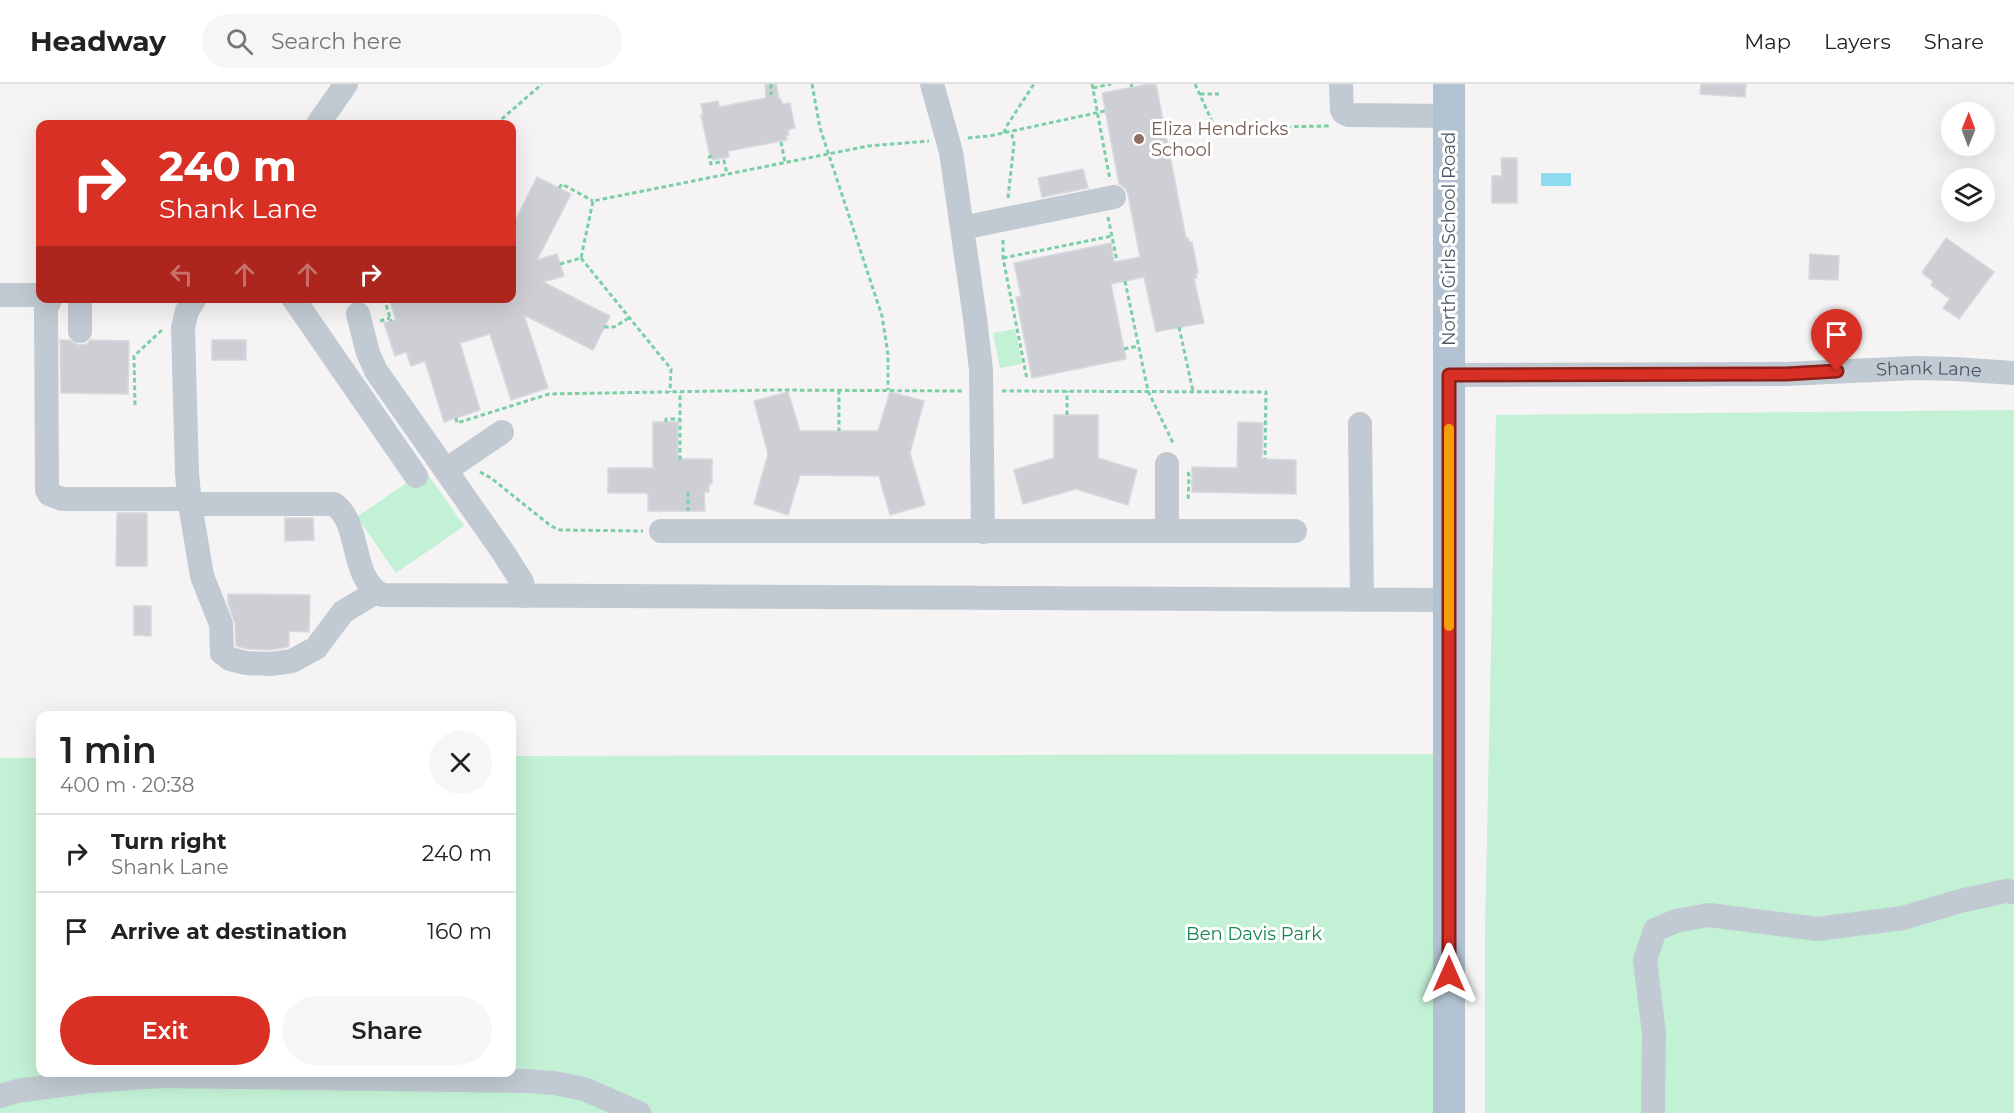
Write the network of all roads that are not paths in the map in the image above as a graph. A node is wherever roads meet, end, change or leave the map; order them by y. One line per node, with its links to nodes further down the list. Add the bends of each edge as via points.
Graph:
1 (346, 84): 5 (street)
2 (932, 84): 7 (street, via 948,140)
3 (1449, 100): 4 (street); 17 (main road, North Girls School Road)
4 (1352, 110)
5 (321, 120)
6 (1114, 197): 7 (street)
7 (962, 228): 25 (street, via 982,391)
8 (0, 295): 9 (street)
9 (36, 295)
10 (48, 303): 23 (street, via 49,494 63,500)
11 (80, 303): 15 (street)
12 (188, 303): 23 (street, via 183,347)
13 (296, 303): 22 (street)
14 (358, 314): 21 (street, via 372,363)
15 (80, 331)
16 (2014, 373): 17 (street, Shank Lane, via 1916,368 1786,374)
17 (1449, 375): 31 (main road, North Girls School Road)
18 (1360, 424): 30 (street)
19 (502, 432): 21 (street)
20 (1177, 461): 26 (street)
21 (446, 470): 29 (street, via 522,582)
22 (416, 476)
23 (190, 502): 28 (street, via 334,504 344,514 367,582); 28 (street, via 202,576 221,624 222,653 230,659 282,664 303,656 323,640 343,612)
24 (661, 531): 25 (street)
25 (983, 531): 26 (street)
26 (1167, 531): 27 (street)
27 (1295, 531)
28 (376, 592): 29 (street)
29 (524, 596): 30 (street)
30 (1362, 599): 31 (street)
31 (1449, 600): 35 (main road, North Girls School Road)
32 (2014, 892): 36 (street, via 1960,901 1903,918 1817,929 1709,915 1676,921 1655,930 1645,960 1654,1033)
33 (0, 1096): 34 (street, via 90,1081 160,1077 526,1081 584,1089)
34 (639, 1113)
35 (1449, 1113)
36 (1653, 1113)

